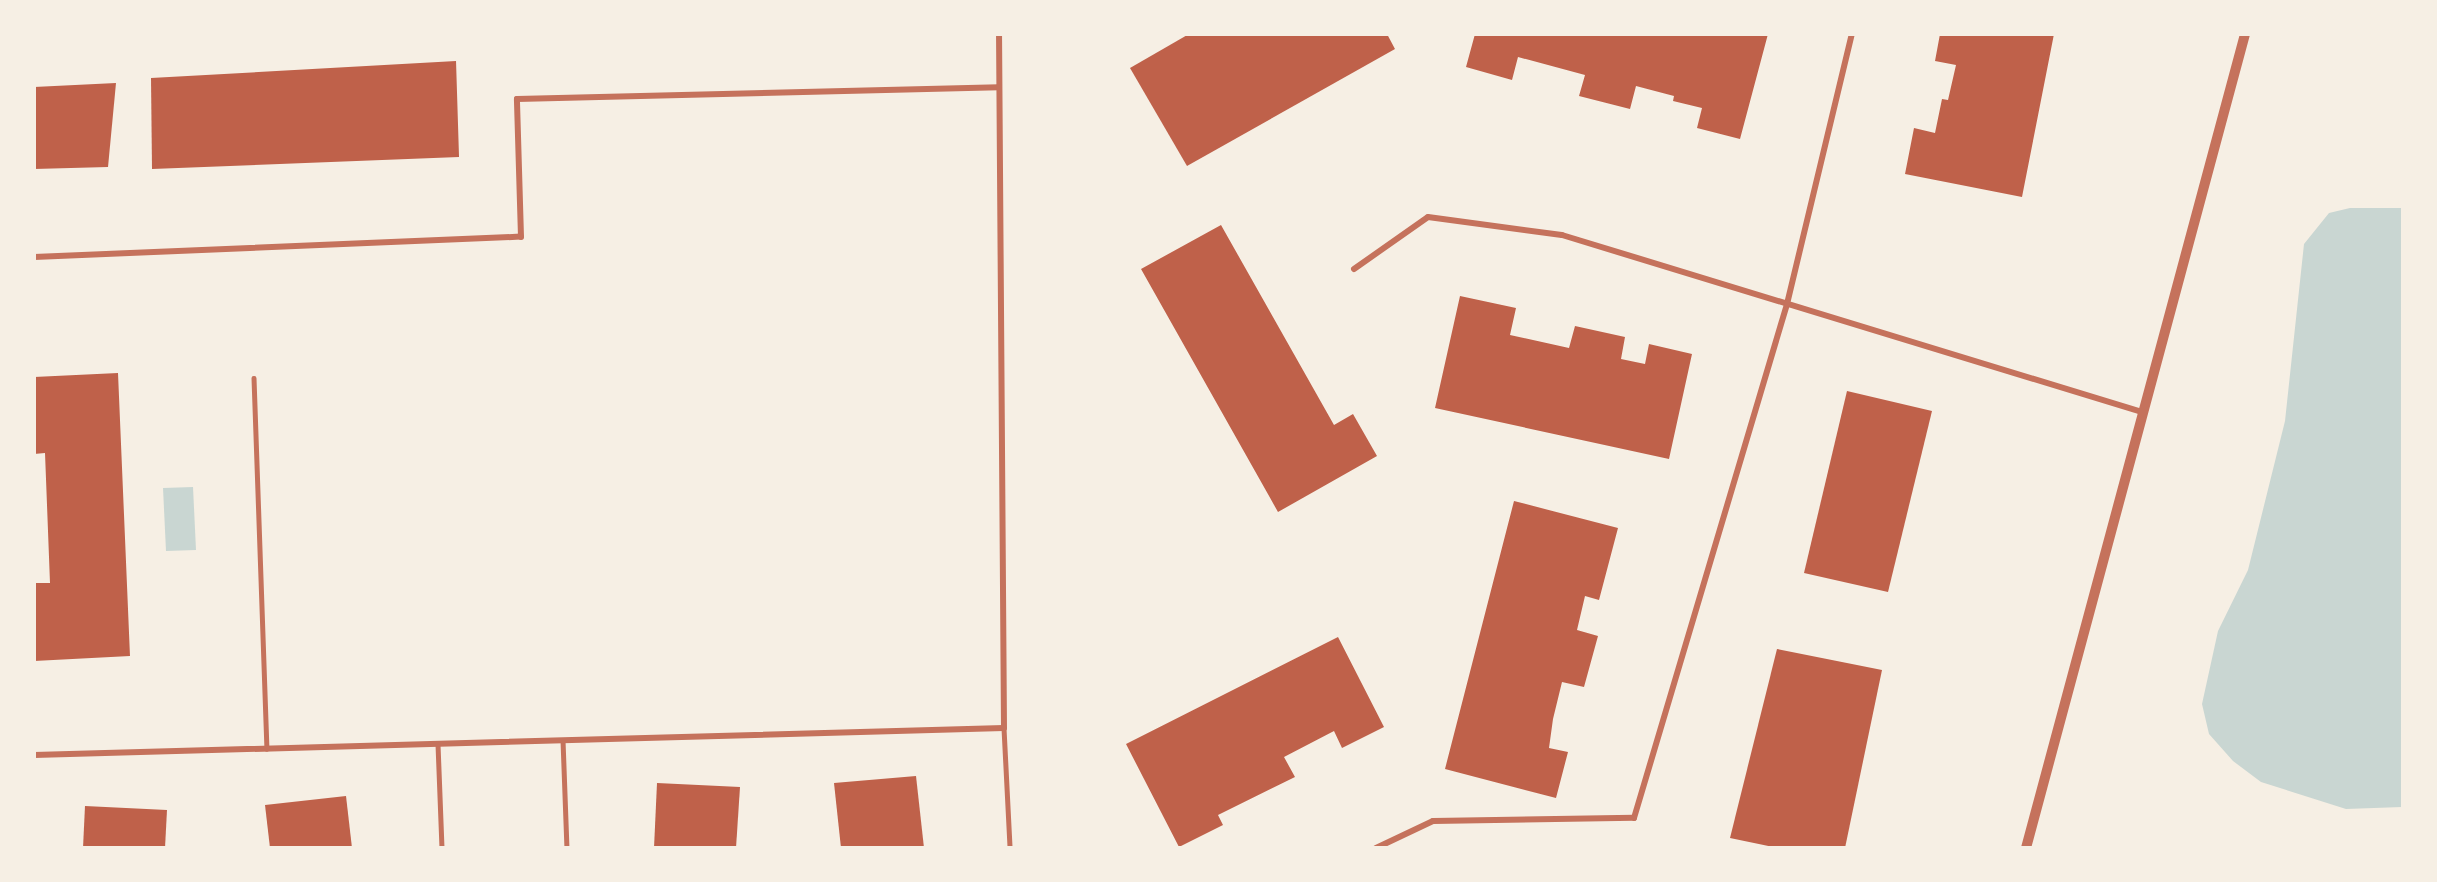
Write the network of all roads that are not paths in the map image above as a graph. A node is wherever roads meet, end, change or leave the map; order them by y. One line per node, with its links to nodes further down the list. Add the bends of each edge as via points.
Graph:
1 (999, 34): 4 (street)
2 (1852, 34): 7 (street)
3 (2245, 34): 9 (street)
4 (999, 87): 5 (street, via 517,99 521,237); 10 (street)
5 (34, 257)
6 (1354, 269): 7 (street, via 1428,217 1562,235)
7 (1788, 304): 9 (street); 18 (street, via 1634,818 1433,821)
8 (254, 378): 13 (lane)
9 (2142, 412): 19 (street)
10 (1004, 728): 11 (street); 17 (lane)
11 (563, 740): 12 (street); 16 (lane)
12 (438, 744): 13 (street); 15 (lane)
13 (267, 749): 14 (street)
14 (34, 755)
15 (441, 848)
16 (567, 848)
17 (1010, 848)
18 (1376, 848)
19 (2026, 848)

